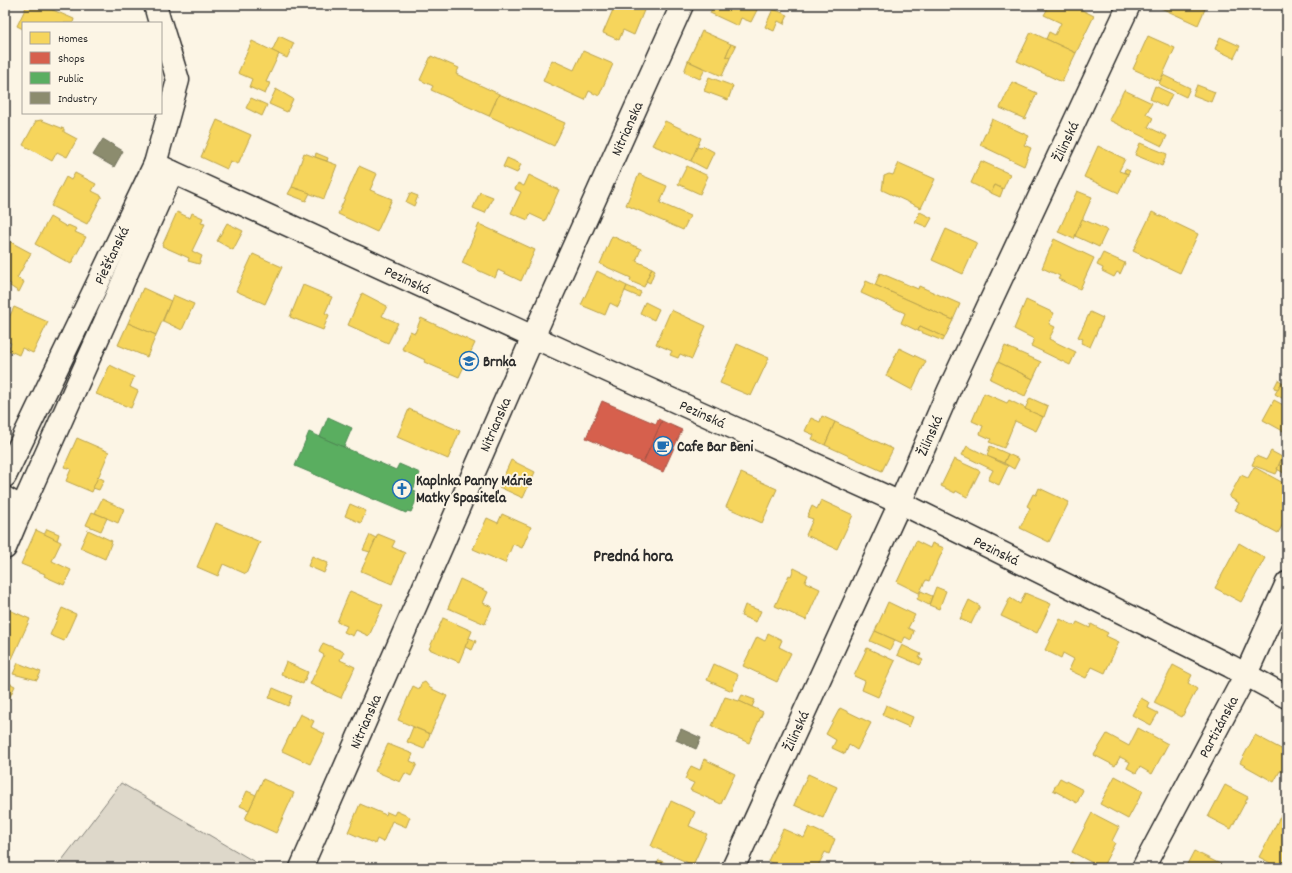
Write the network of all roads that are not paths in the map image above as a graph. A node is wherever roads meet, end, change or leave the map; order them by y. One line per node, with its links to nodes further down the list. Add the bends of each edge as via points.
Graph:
1 (155, 5): 4 (street, Piešťanská)
2 (682, 5): 7 (street, Nitrianska)
3 (1129, 5): 10 (street, Žilinská, via 949,390)
4 (160, 22)
5 (162, 27): 6 (street, Piešťanská, via 178,80)
6 (164, 168): 7 (street, Pezinská); 8 (street, Piešťanská); 9 (street, Piešťanská)
7 (533, 337): 10 (street, Pezinská); 15 (street, Nitrianska)
8 (5, 476)
9 (14, 503): 11 (street, Piešťanská)
10 (900, 503): 13 (street, Pezinská); 16 (street, Žilinská)
11 (5, 548)
12 (1287, 583): 13 (street, Partizánska)
13 (1246, 674): 14 (street, Pezinská); 17 (street, Partizánska)
14 (1287, 697)
15 (301, 868)
16 (733, 868)
17 (1143, 868)

